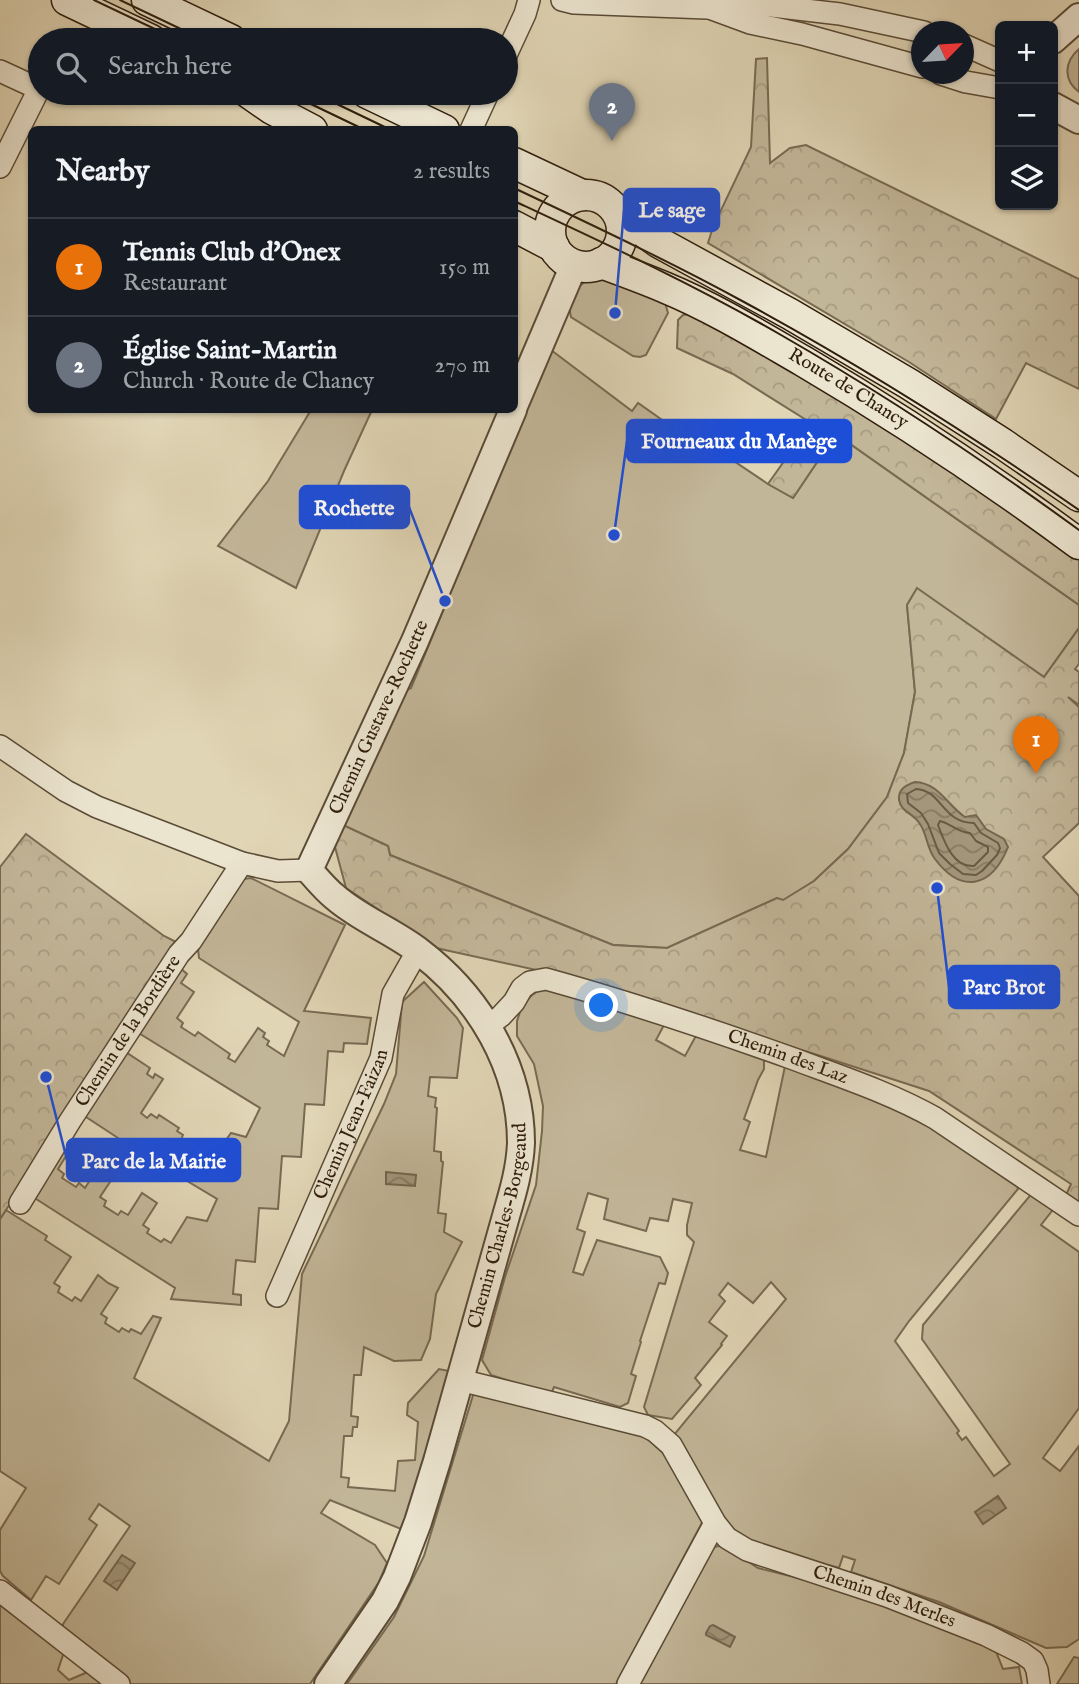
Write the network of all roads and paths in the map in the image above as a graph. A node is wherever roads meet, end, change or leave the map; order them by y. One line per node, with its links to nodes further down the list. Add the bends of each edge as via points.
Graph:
1 (67, 0): 8 (main road)
2 (147, 0): 9 (main road)
3 (529, 0): 11 (street)
4 (562, 0): 6 (street)
5 (848, 7): 6 (street, via 753,4); 10 (street)
6 (707, 8): 15 (street)
7 (1079, 17): 12 (street)
8 (126, 28)
9 (206, 28)
10 (911, 28)
11 (518, 29)
12 (1058, 36)
13 (974, 49): 14 (street)
14 (995, 59)
15 (911, 64)
16 (0, 71): 18 (street)
17 (974, 83): 19 (street)
18 (28, 84)
19 (995, 87)
20 (31, 105): 30 (street)
21 (266, 105): 26 (main road)
22 (392, 105): 27 (main road)
23 (482, 105): 28 (street)
24 (1058, 109): 25 (street)
25 (1079, 120)
26 (304, 126)
27 (436, 126)
28 (473, 126)
29 (518, 165): 31 (main road)
30 (0, 167)
31 (582, 195): 32 (main road, via 607,201); 34 (main road, via 564,202 554,213 550,229 551,239)
32 (618, 213): 34 (main road, via 620,244 610,258); 37 (main road, Route de Chancy, via 658,242 909,384)
33 (518, 228): 34 (main road, Route de Chancy)
34 (576, 259): 35 (street, Chemin Gustave-Rochette); 38 (main road, Route de Chancy, via 674,291 731,320 936,443)
35 (518, 398)
36 (512, 413): 41 (street, Chemin Gustave-Rochette, via 415,641)
37 (1079, 496)
38 (1079, 544)
39 (0, 746): 40 (street, via 97,807)
40 (242, 863): 41 (street, via 278,871); 44 (street, Chemin de la Bordière)
41 (309, 870): 42 (street, Chemin Charles-Borgeaud, via 341,902)
42 (418, 950): 43 (street, Chemin Charles-Borgeaud, via 439,967); 46 (street, Chemin Jean-Faizan, via 393,994 381,1058)
43 (488, 1026): 45 (street, Chemin des Laz, via 522,988 546,979 667,1014 916,1107); 47 (street, Chemin Charles-Borgeaud, via 511,1075 521,1144 515,1183)
44 (20, 1203)
45 (1079, 1215)
46 (276, 1296)
47 (460, 1380): 48 (street, Chemin des Merles, via 655,1431 671,1445); 51 (street, Chemin Charles-Borgeaud, via 397,1577)
48 (715, 1523): 52 (street); 53 (street, Chemin des Merles, via 727,1538 747,1550 887,1597 1021,1653 1032,1661)
49 (0, 1591): 50 (street)
50 (119, 1684)
51 (328, 1684)
52 (628, 1684)
53 (1040, 1684)

